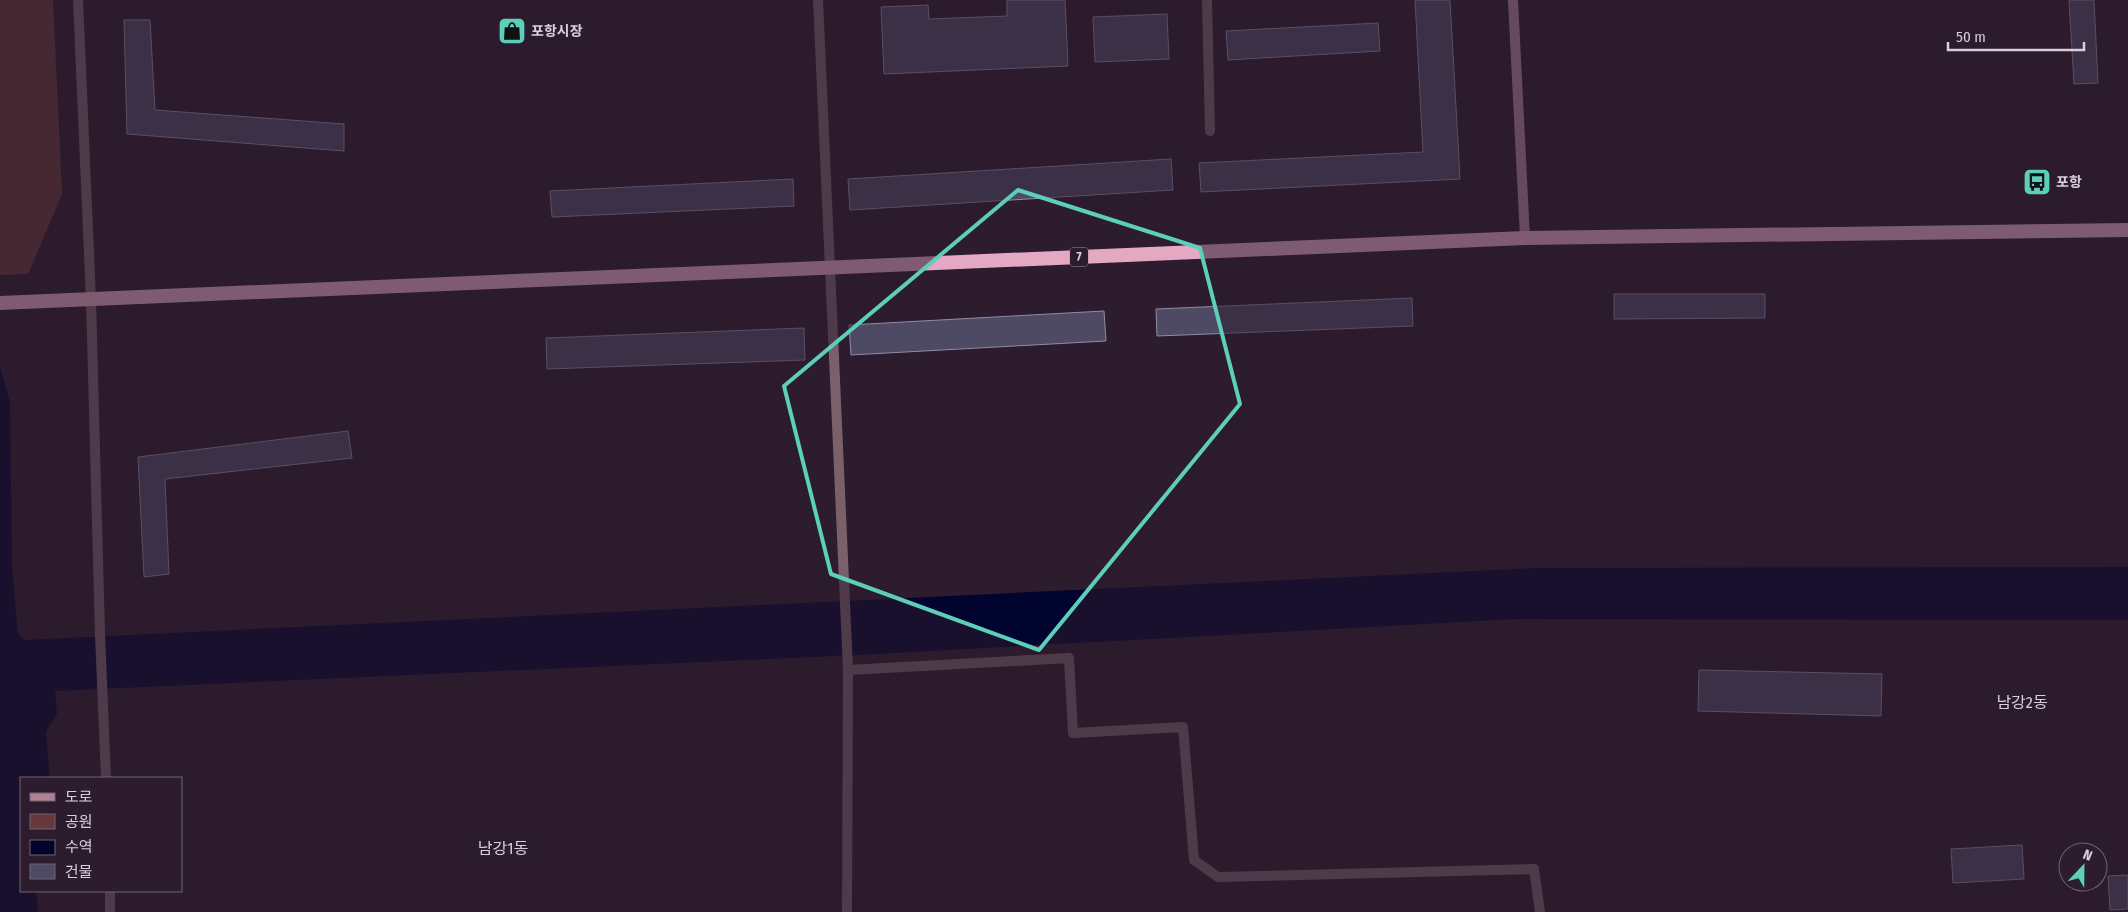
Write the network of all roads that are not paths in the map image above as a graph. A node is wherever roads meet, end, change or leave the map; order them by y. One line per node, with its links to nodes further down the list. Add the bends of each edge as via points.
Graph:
1 (78, 0): 9 (street)
2 (818, 0): 8 (street)
3 (1207, 0): 5 (street)
4 (1513, 0): 7 (main road)
5 (1210, 131)
6 (2128, 230): 7 (highway, 7)
7 (1525, 238): 8 (highway, 7)
8 (830, 267): 9 (highway, 7); 11 (street)
9 (91, 300): 10 (highway, 7); 12 (street)
10 (0, 303)
11 (848, 670): 15 (street); 16 (street, via 1069,658 1073,732 1183,727 1194,860 1218,877 1534,869)
12 (106, 777)
13 (110, 892): 14 (street)
14 (110, 912)
15 (847, 912)
16 (1540, 912)

